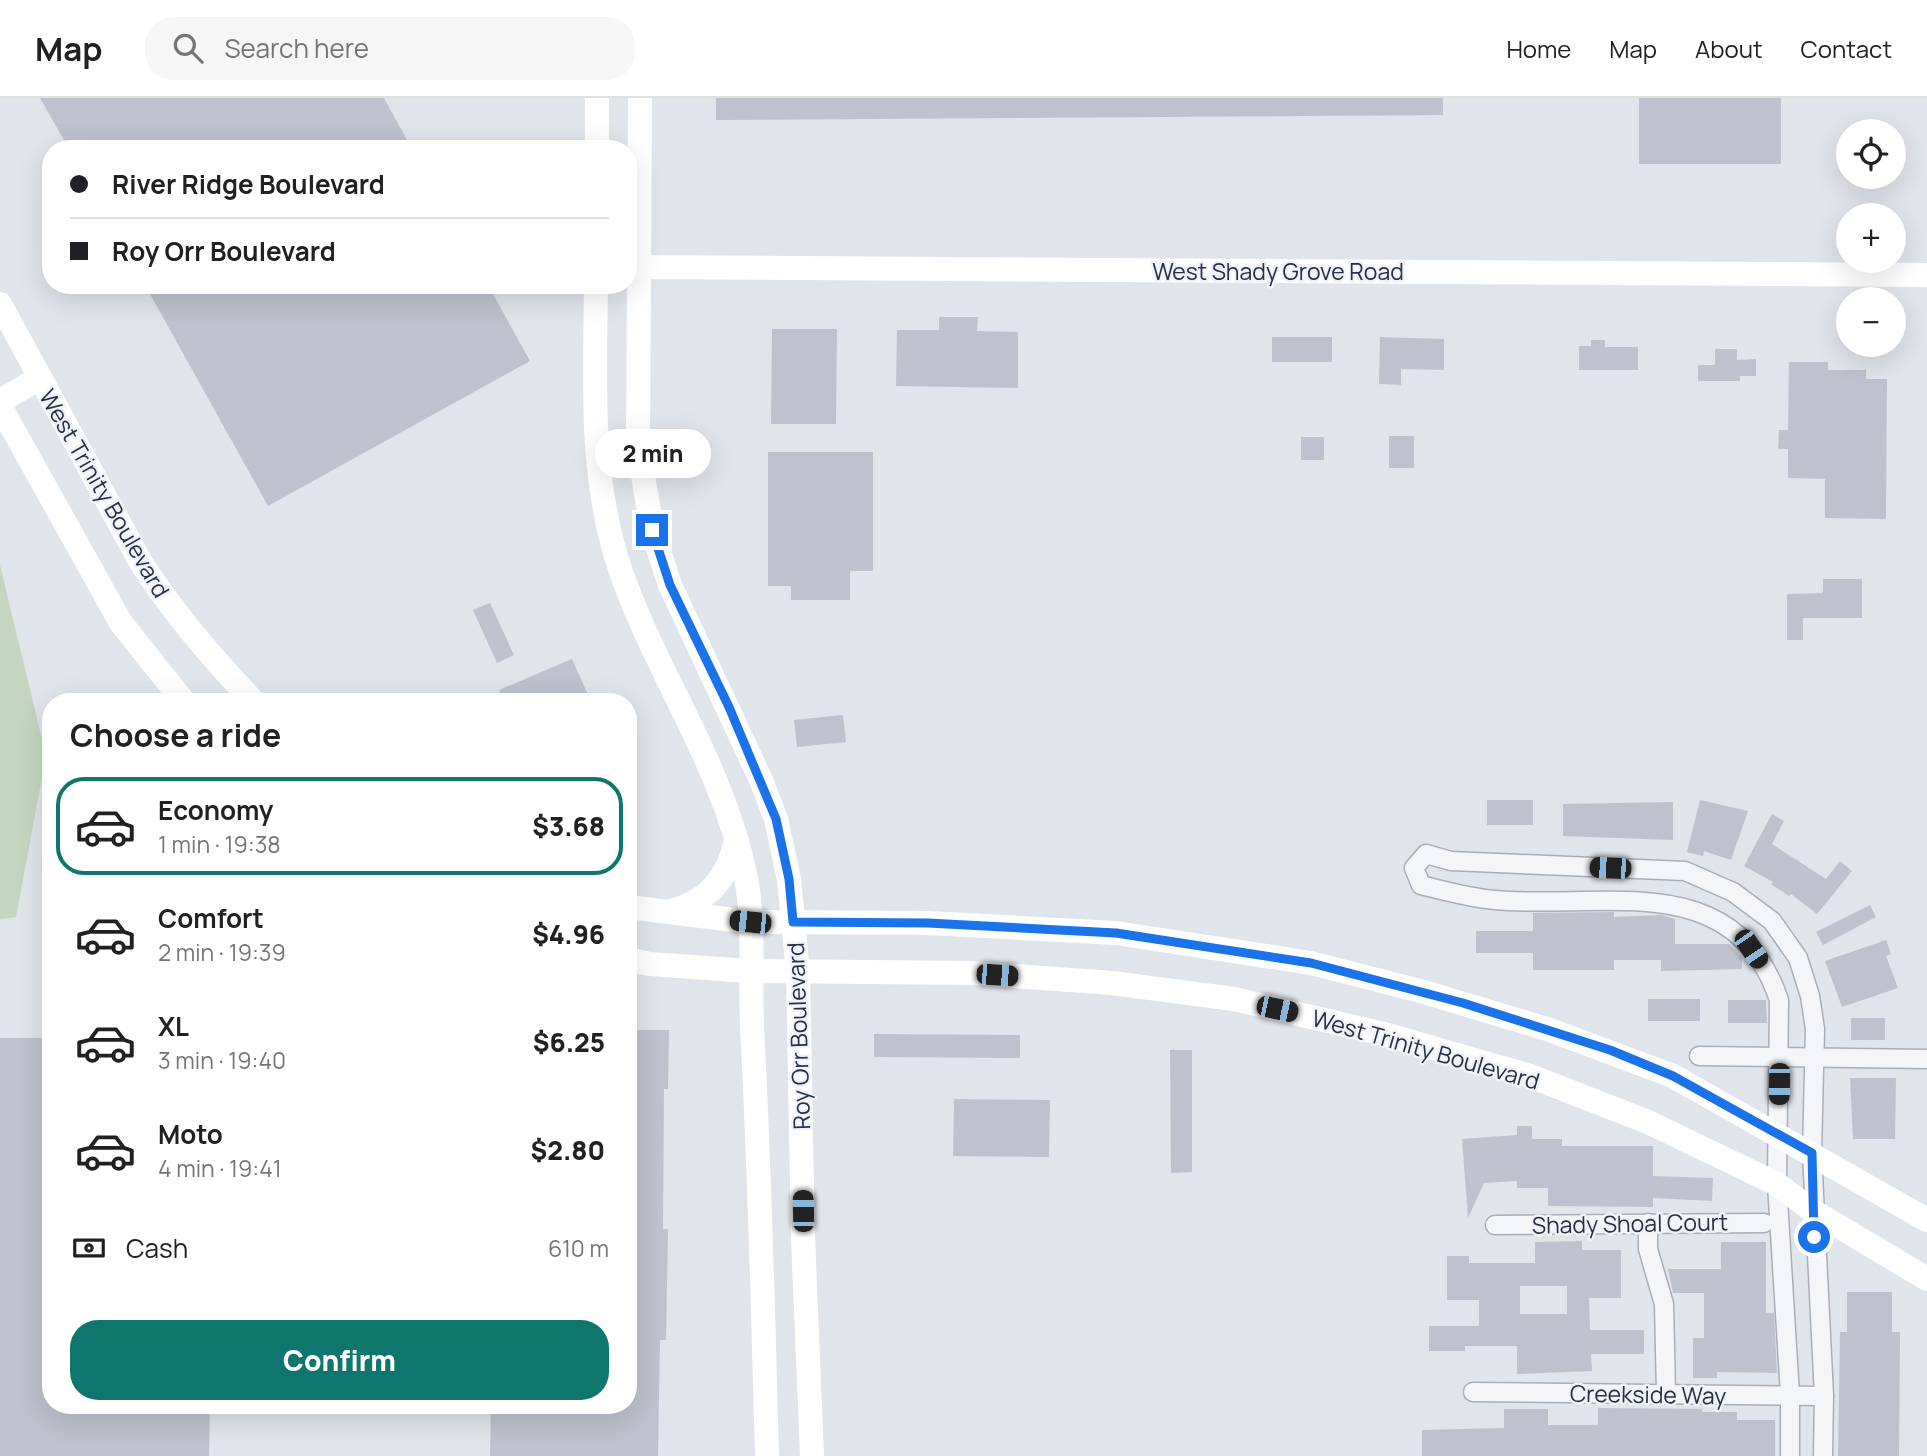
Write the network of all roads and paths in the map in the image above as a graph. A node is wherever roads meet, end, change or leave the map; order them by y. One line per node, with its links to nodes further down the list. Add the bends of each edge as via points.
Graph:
1 (597, 98): 3 (main road)
2 (640, 98): 4 (main road, Roy Orr Boulevard)
3 (597, 140)
4 (637, 182)
5 (637, 267): 6 (main road, West Shady Grove Road)
6 (1927, 275)
7 (596, 294): 14 (main road, Roy Orr Boulevard, via 598,465 609,530 648,638 696,733)
8 (635, 294): 18 (main road, Roy Orr Boulevard, via 638,445 652,530 670,585 776,819)
9 (0, 304): 10 (main road, West Trinity Boulevard)
10 (38, 379): 11 (main road); 13 (main road, West Trinity Boulevard, via 162,595)
11 (0, 403): 12 (main road, West Trinity Boulevard, via 121,623)
12 (177, 693)
13 (245, 693)
14 (736, 836): 16 (main road, via 732,862 706,897); 17 (main road, Roy Orr Boulevard)
15 (637, 909): 16 (main road)
16 (663, 913): 17 (main road)
17 (750, 922): 18 (main road); 20 (main road, Roy Orr Boulevard)
18 (793, 922): 21 (main road, Roy Orr Boulevard); 26 (main road, via 928,923 1116,933 1311,963 1463,1003 1610,1050 1673,1076)
19 (637, 961): 20 (main road, West Trinity Boulevard)
20 (749, 971): 21 (main road, West Trinity Boulevard); 39 (main road, Roy Orr Boulevard, via 760,1173)
21 (798, 972): 28 (main road, West Trinity Boulevard, via 986,974 1112,983 1252,1003 1384,1034 1530,1076 1617,1109); 40 (main road, Roy Orr Boulevard)
22 (1699, 1056): 23 (street)
23 (1779, 1057): 24 (street); 24 (street, via 1779,1000 1773,982 1727,924 1690,908 1642,901 1495,900 1450,893 1421,885 1414,868 1426,854 1451,861 1685,871 1733,892 1772,921 1798,958 1810,996); 26 (street)
24 (1814, 1058): 25 (street); 27 (street)
25 (1927, 1059)
26 (1778, 1137): 27 (main road); 28 (street)
27 (1812, 1153): 29 (street); 30 (main road)
28 (1777, 1184): 29 (main road, West Trinity Boulevard); 37 (street)
29 (1813, 1211): 34 (main road, West Trinity Boulevard); 38 (street)
30 (1927, 1220)
31 (1648, 1223): 32 (street, Shady Shoal Court); 33 (street, Shady Shoal Court); 36 (street, via 1648,1249 1664,1304)
32 (1764, 1223)
33 (1496, 1225)
34 (1927, 1279)
35 (1473, 1392): 36 (street, Creekside Way)
36 (1666, 1394): 37 (street, Creekside Way)
37 (1790, 1395): 38 (street, Creekside Way); 41 (street)
38 (1824, 1396): 42 (street)
39 (767, 1456)
40 (812, 1456)
41 (1790, 1456)
42 (1823, 1456)

